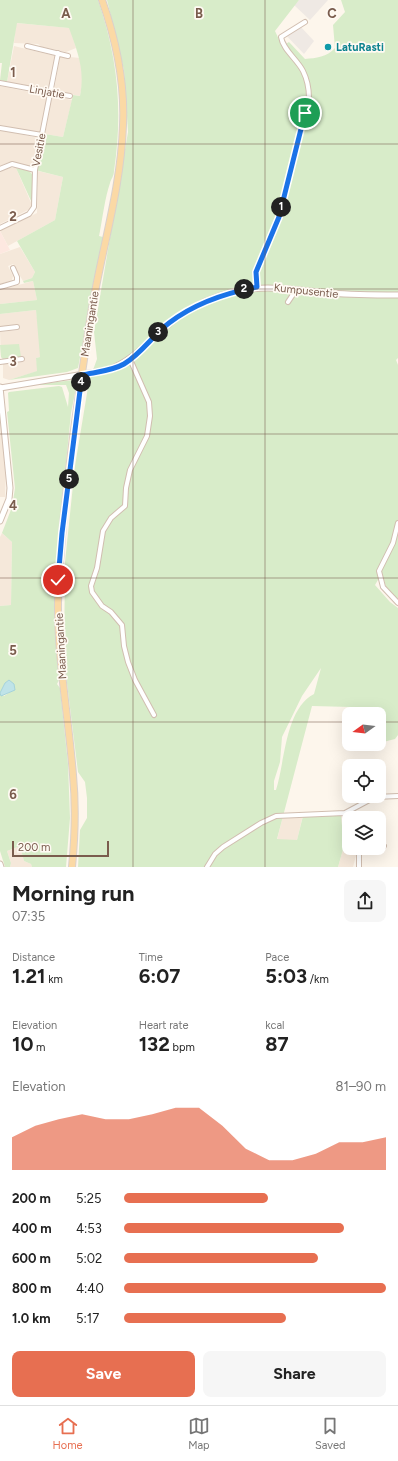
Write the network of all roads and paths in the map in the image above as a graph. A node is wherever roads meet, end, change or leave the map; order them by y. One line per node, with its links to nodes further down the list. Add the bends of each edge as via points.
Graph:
1 (102, 0): 25 (main road, Maaningantie, via 119,63 123,135)
2 (305, 22): 16 (street, via 281,36 284,45 303,70 309,90 279,217 256,272)
3 (27, 46): 4 (street)
4 (58, 53): 5 (street); 7 (street, Vesitie)
5 (68, 56)
6 (0, 83): 7 (street, Linjatie)
7 (50, 93): 8 (street, Linjatie); 10 (street, Vesitie)
8 (70, 96)
9 (0, 128): 10 (street)
10 (42, 136): 12 (street, Vesitie)
11 (0, 169): 12 (street, via 12,164)
12 (35, 170): 13 (street, Vesitie, via 33,210)
13 (0, 228)
14 (13, 268): 15 (street, via 17,282)
15 (0, 287)
16 (257, 287): 17 (street, Kumpusentie); 23 (street, Kumpusentie, via 234,291 190,310 169,322)
17 (296, 290): 18 (street, Kumpusentie, via 352,295); 19 (street)
18 (398, 295)
19 (288, 302)
20 (17, 327): 21 (street)
21 (0, 329)
22 (22, 359): 24 (street)
23 (130, 359): 25 (street, Kumpusentie, via 108,370); 31 (street, via 149,402 149,429 130,470 125,506 111,518 103,531 97,568 91,586 94,596 122,625 128,662)
24 (0, 362)
25 (82, 375): 26 (street, Kumpusentie); 38 (main road, Maaningantie, via 58,580 61,659 74,787)
26 (0, 388): 27 (street)
27 (2, 422): 28 (street, via 10,488 9,499)
28 (0, 521)
29 (398, 523): 30 (street, via 393,543 380,566 379,578 383,587)
30 (398, 603)
31 (154, 714)
32 (398, 796): 33 (street, via 375,797)
33 (349, 811)
34 (342, 813): 39 (street, via 276,816 223,847)
35 (360, 855): 40 (street)
36 (0, 864): 37 (street)
37 (1, 867)
38 (72, 867)
39 (207, 867)
40 (359, 867)

